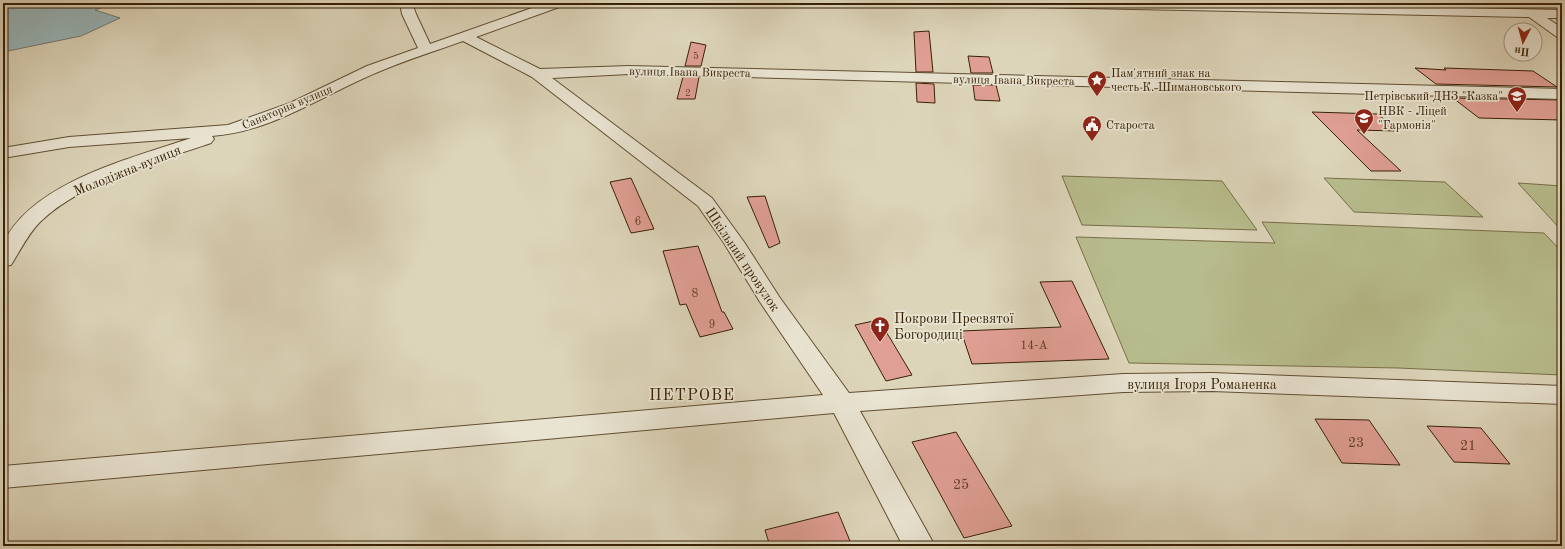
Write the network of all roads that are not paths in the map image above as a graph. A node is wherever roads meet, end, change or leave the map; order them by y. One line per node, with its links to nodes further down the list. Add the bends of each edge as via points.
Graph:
1 (406, 3): 9 (street)
2 (558, 3): 8 (street, Санаторна вулиця)
3 (1032, 3): 5 (street)
4 (1518, 3): 5 (street)
5 (1530, 13): 6 (street); 7 (street)
6 (1562, 14)
7 (1562, 34)
8 (464, 36): 9 (street, Санаторна вулиця); 10 (street, Шкільний провулок)
9 (426, 49): 12 (street, Санаторна вулиця, via 372,69 296,106)
10 (537, 74): 11 (street, вулиця Івана Викреста, via 629,70); 16 (street, Шкільний провулок, via 705,202)
11 (1562, 94)
12 (230, 130): 13 (street, Санаторна вулиця, via 69,142); 14 (street, Молодіжна вулиця, via 105,176 65,195 33,218)
13 (3, 152)
14 (3, 260)
15 (1562, 395): 16 (street, вулиця Ігоря Романенка, via 1212,382 1123,383)
16 (842, 403): 17 (street, вулиця Ігоря Романенка); 18 (street, Шкільний провулок)
17 (3, 477)
18 (919, 546)

